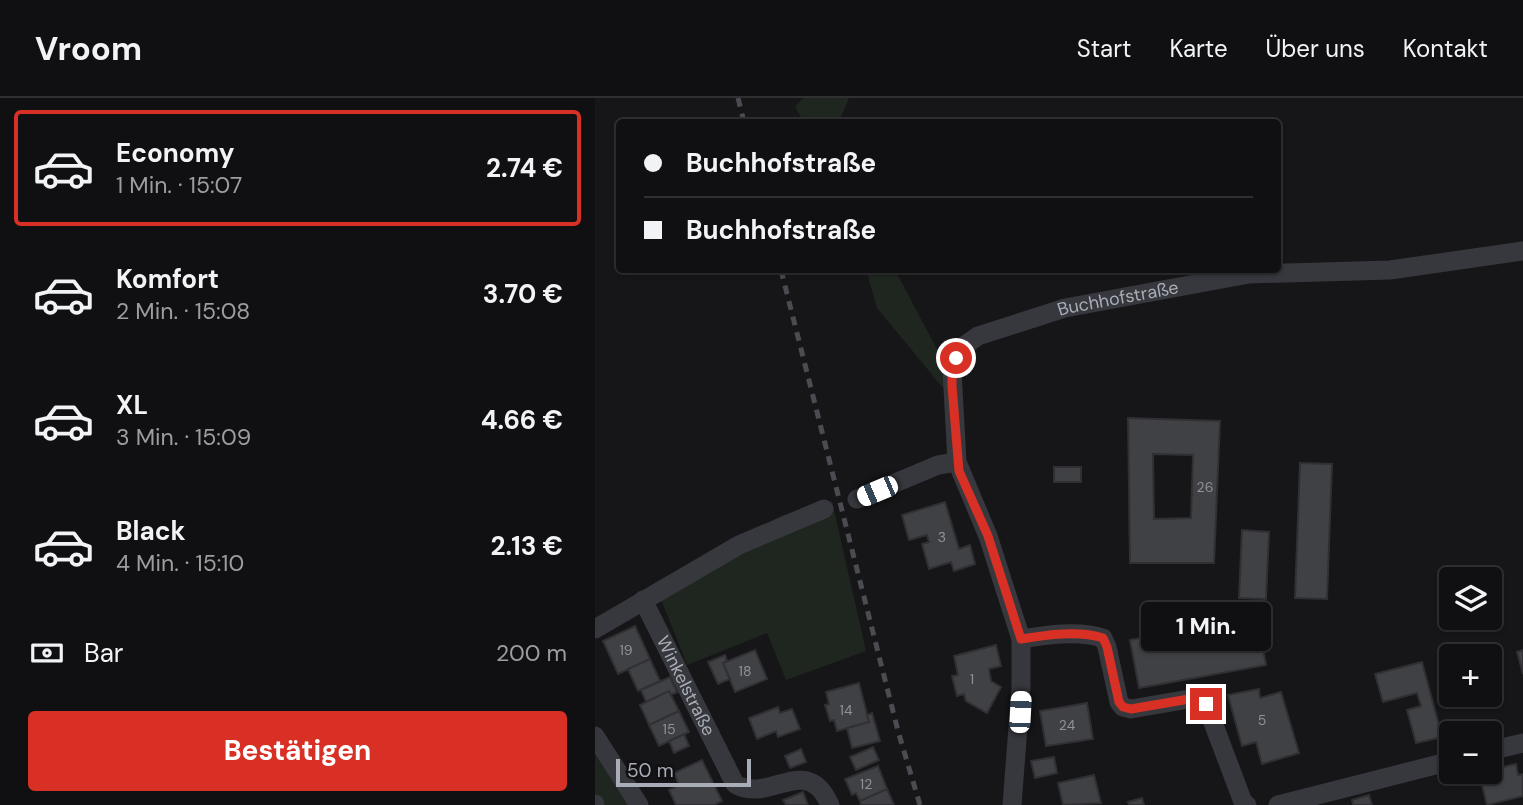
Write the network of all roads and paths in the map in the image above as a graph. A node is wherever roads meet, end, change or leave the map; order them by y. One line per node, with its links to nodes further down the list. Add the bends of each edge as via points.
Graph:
1 (1523, 251): 2 (street, Buchhofstraße, via 1389,270 1241,275 1065,308 978,336 961,348 952,370)
2 (957, 462): 3 (street, via 937,465); 7 (street, Buchhofstraße, via 988,536)
3 (857, 499)
4 (824, 509): 5 (street, via 756,536)
5 (643, 600): 6 (street); 13 (street, Winkelstraße, via 735,784 758,792 813,782)
6 (595, 629)
7 (1021, 639): 14 (street, Buchhofstraße); 15 (street, via 1103,638 1123,707 1202,700)
8 (595, 736): 12 (street)
9 (1523, 743): 10 (street)
10 (1502, 748)
11 (1439, 764): 16 (street)
12 (639, 805)
13 (829, 805)
14 (1012, 805)
15 (1247, 805)
16 (1278, 805)

